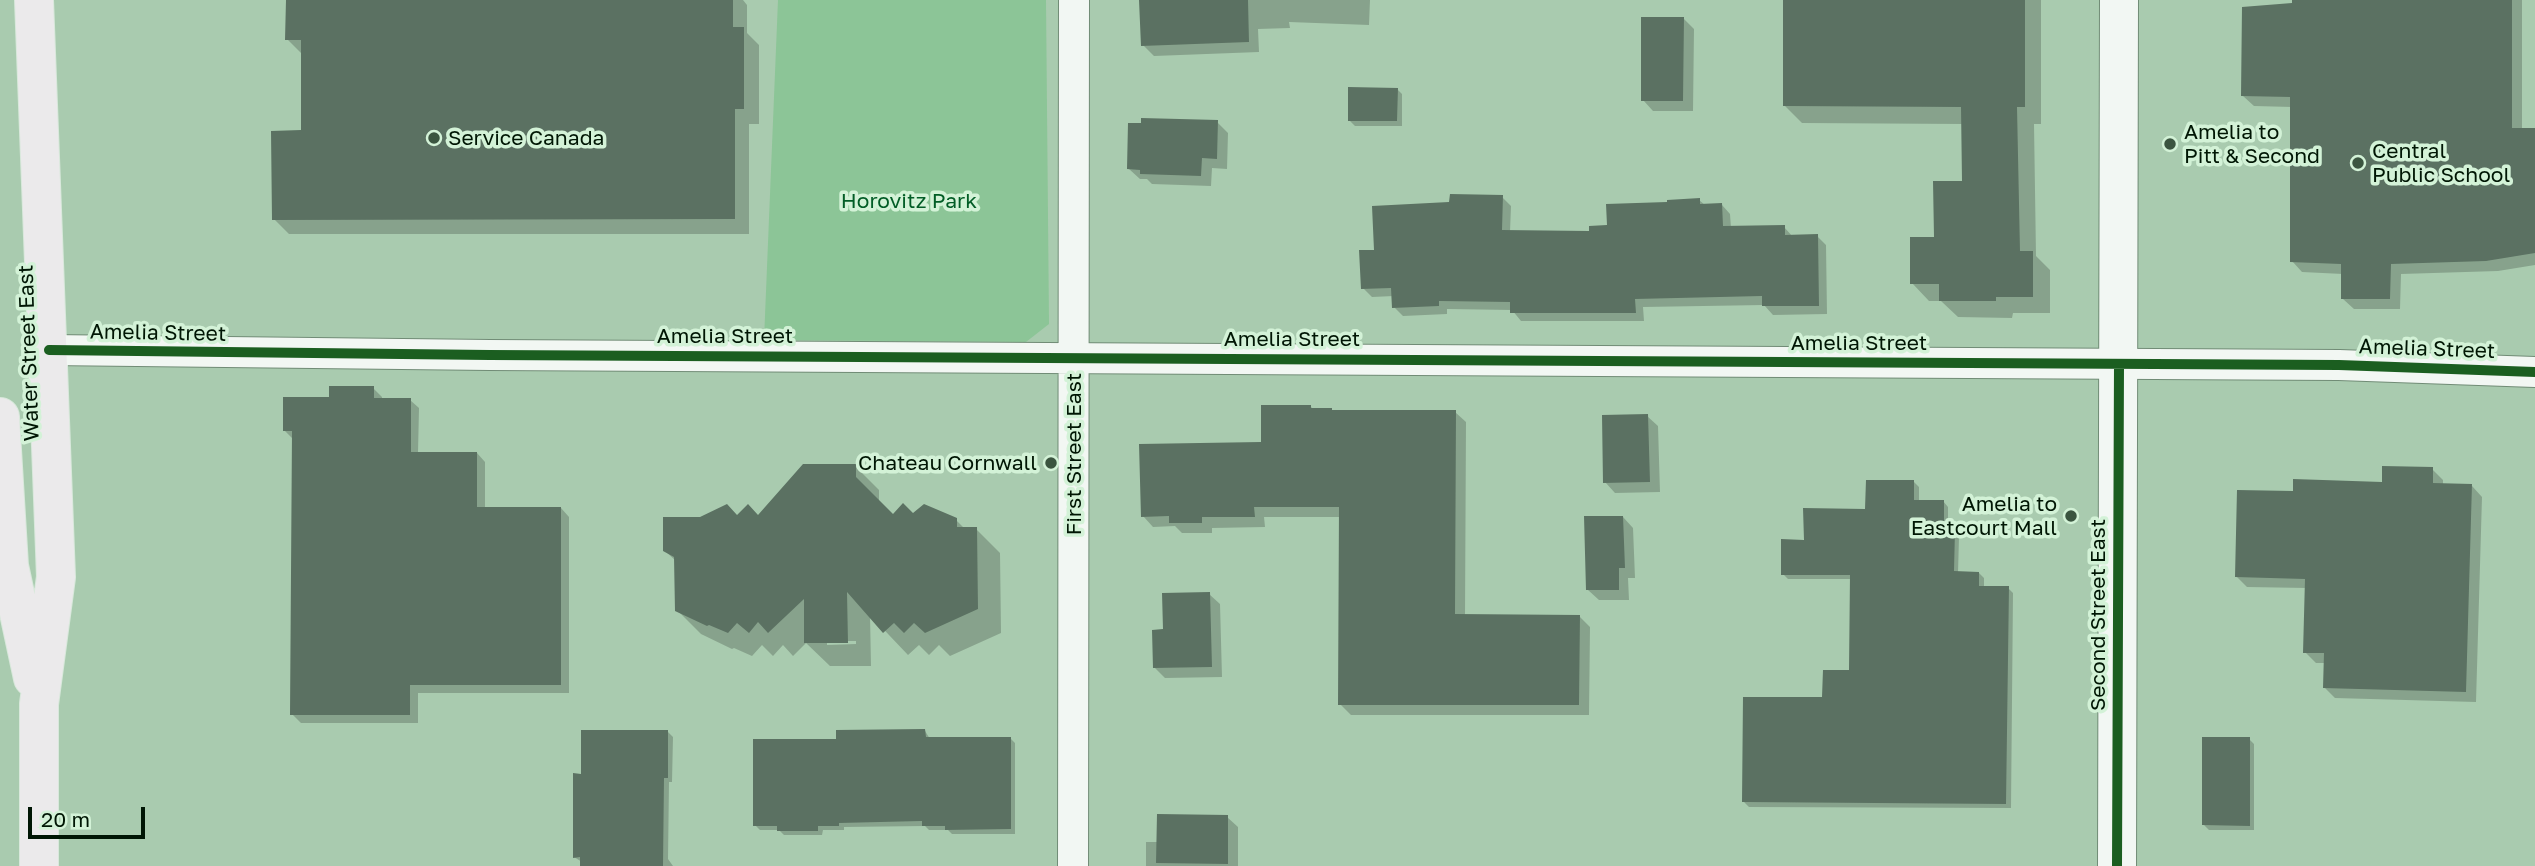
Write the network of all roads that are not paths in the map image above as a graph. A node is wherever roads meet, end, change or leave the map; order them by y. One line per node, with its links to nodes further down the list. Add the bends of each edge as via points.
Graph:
1 (34, 0): 4 (main road, Water Street East)
2 (1074, 0): 5 (street, First Street East)
3 (2119, 0): 6 (main road, Second Street East)
4 (49, 350): 5 (street, Amelia Street); 9 (main road, Water Street East, via 56,577)
5 (1074, 357): 6 (street, Amelia Street); 11 (street, First Street East)
6 (2119, 365): 7 (street, Amelia Street, via 2339,365); 12 (main road, Second Street East)
7 (2535, 372)
8 (0, 417): 9 (main road, Water Street East, via 9,566)
9 (39, 705): 10 (main road, Water Street East)
10 (39, 866)
11 (1073, 866)
12 (2116, 866)

